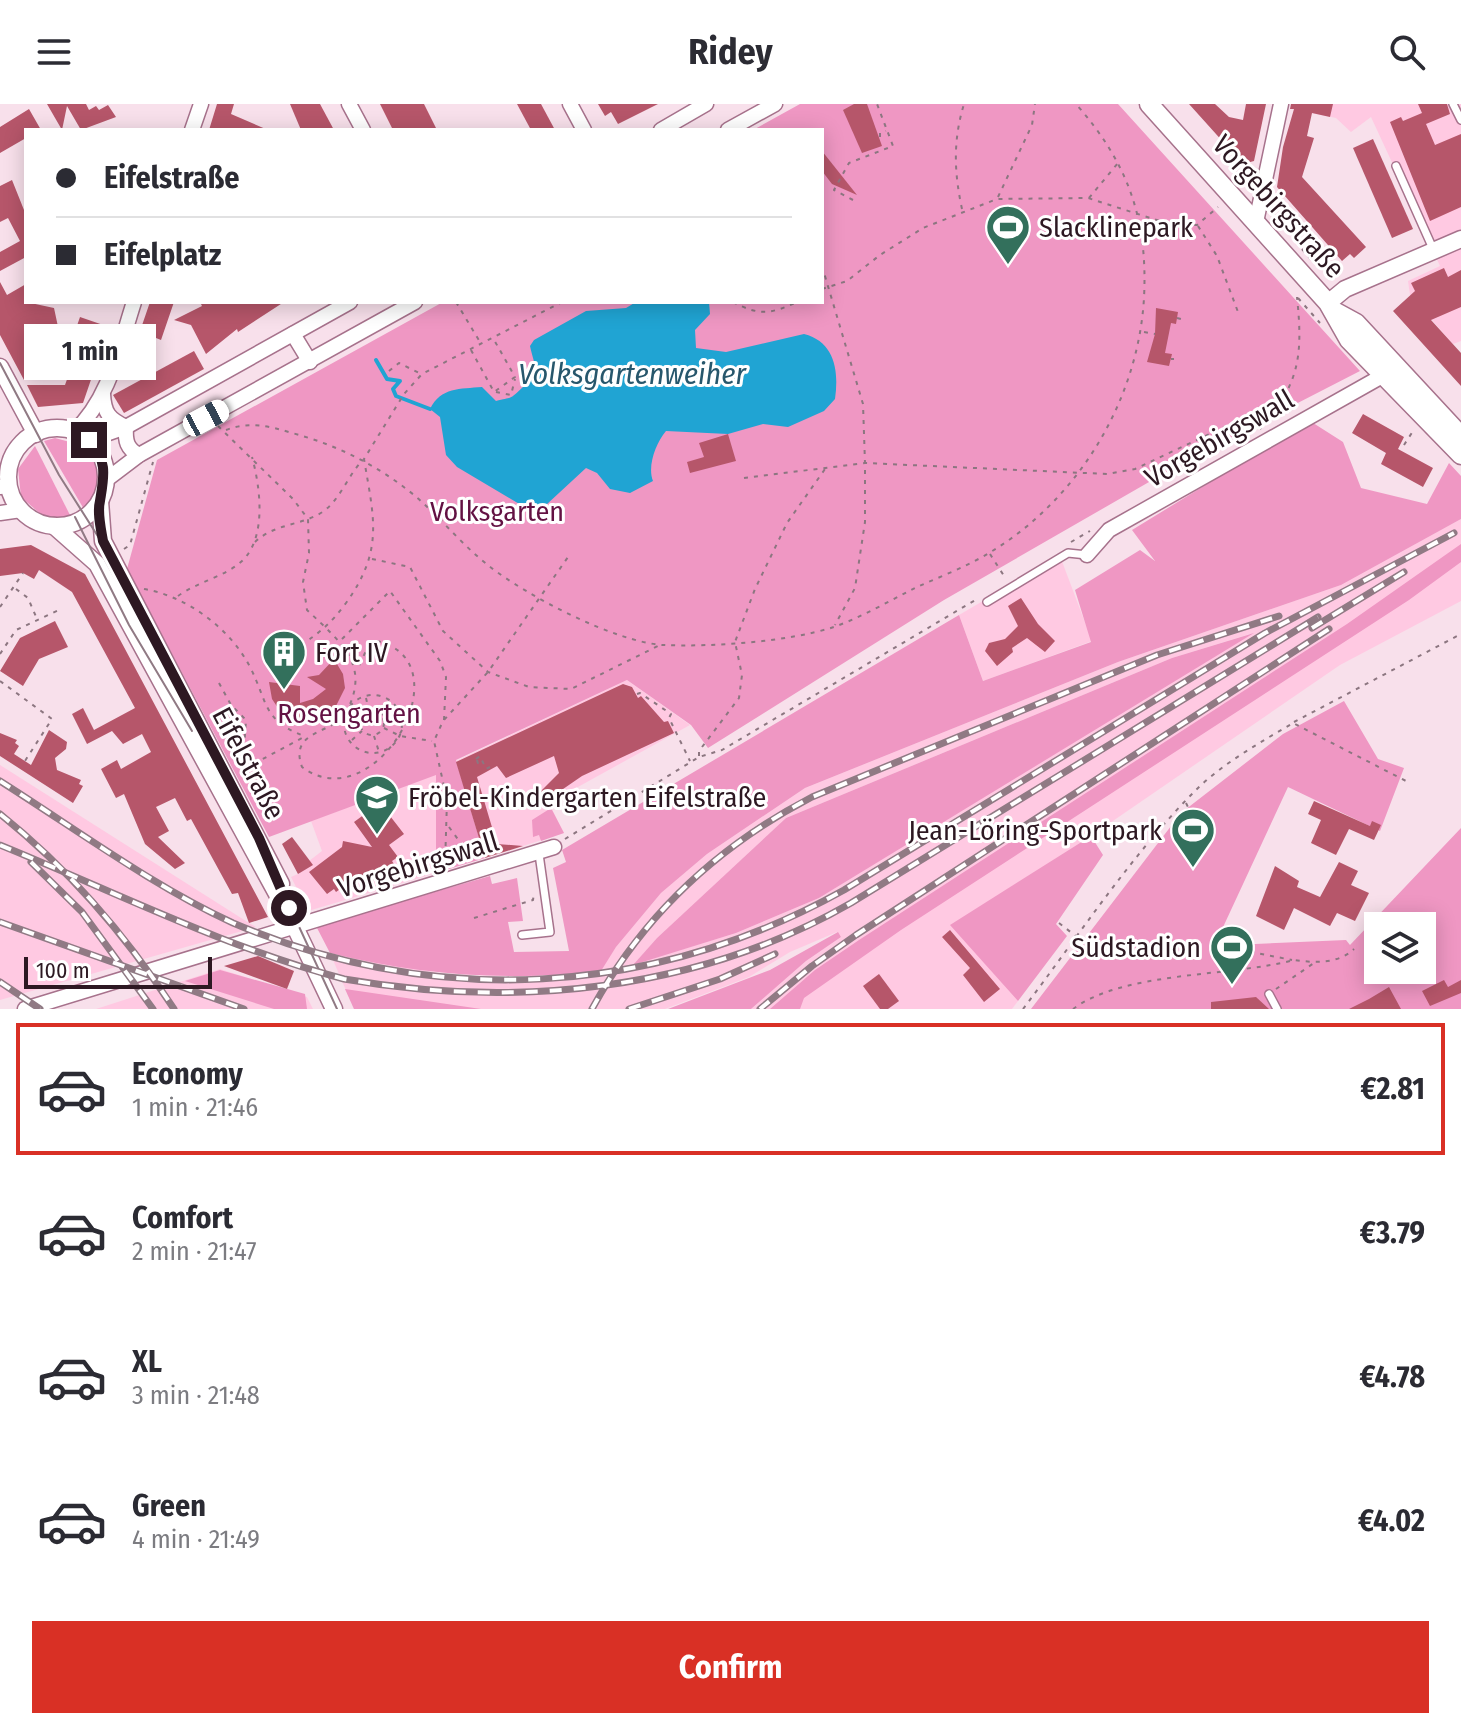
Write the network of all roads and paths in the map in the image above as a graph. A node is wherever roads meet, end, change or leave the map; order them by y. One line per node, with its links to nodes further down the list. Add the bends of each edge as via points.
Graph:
1 (201, 104): 15 (street)
2 (349, 104): 16 (street)
3 (570, 104): 17 (street)
4 (775, 104): 13 (street)
5 (877, 104): 20 (path)
6 (964, 104): 28 (path, via 955,146)
7 (1035, 104): 26 (path, via 1032,125)
8 (1076, 104): 22 (path)
9 (1149, 104): 24 (main road, Vorgebirgstraße)
10 (1281, 104): 30 (street)
11 (1453, 104): 14 (lane)
12 (702, 105): 18 (street)
13 (756, 108): 19 (street)
14 (1461, 120)
15 (193, 128)
16 (362, 128)
17 (583, 128)
18 (664, 128)
19 (731, 128)
20 (887, 130): 21 (path); 27 (path, via 893,146 849,163 839,177 834,190)
21 (880, 137)
22 (1119, 161): 25 (path); 29 (path)
23 (1396, 166): 33 (lane)
24 (1231, 195): 30 (main road, Vorgebirgstraße); 31 (path)
25 (1088, 198): 26 (path); 29 (path)
26 (997, 199): 28 (path)
27 (853, 200)
28 (962, 210): 35 (path, via 880,255 847,281)
29 (1139, 214): 31 (path, via 1172,225); 46 (path, via 1145,272)
30 (1256, 222): 45 (main road, Vorgebirgstraße)
31 (1197, 225): 44 (path, via 1217,256)
32 (1461, 239): 33 (street)
33 (1434, 251): 45 (street, via 1345,289)
34 (824, 273): 35 (path)
35 (828, 286): 36 (path); 76 (path, via 863,404)
36 (824, 288)
37 (133, 304): 59 (street)
38 (346, 304): 47 (street)
39 (412, 304): 52 (street)
40 (457, 304): 50 (path)
41 (558, 304): 49 (path)
42 (737, 304): 43 (path, via 769,314)
43 (792, 304)
44 (1238, 312)
45 (1329, 314): 56 (main road, Vorgebirgstraße); 60 (path, via 1297,297 1302,346); 69 (main road, Vorgebirgstraße, via 1356,323)
46 (1142, 332): 48 (path); 78 (path, via 1117,412)
47 (293, 334): 52 (street); 63 (street)
48 (1155, 334)
49 (493, 338): 50 (path); 57 (path)
50 (481, 344): 51 (path)
51 (470, 349): 55 (path); 58 (path)
52 (310, 362): 61 (street)
53 (0, 367): 68 (street)
54 (389, 371): 55 (path, via 399,363)
55 (422, 374): 75 (path)
56 (1384, 375): 62 (street, Vorgebirgswall); 73 (main road, Vorgebirgstraße)
57 (515, 377): 58 (path); 58 (path, via 511,395)
58 (494, 392)
59 (103, 394): 63 (street, via 111,420); 67 (street)
60 (1279, 407): 62 (path); 66 (path); 78 (path, via 1265,408 1135,469)
61 (206, 418): 64 (path); 72 (street)
62 (1304, 419): 91 (street, Vorgebirgswall, via 1109,530)
63 (126, 427): 70 (street); 72 (street, via 131,451)
64 (226, 430): 74 (path); 75 (path, via 244,423 283,430)
65 (1414, 430): 71 (path)
66 (1257, 431)
67 (74, 432): 68 (street); 70 (street)
68 (36, 434): 80 (street, via 16,451)
69 (1461, 436)
70 (89, 440): 81 (street, via 104,463)
71 (1404, 445)
72 (145, 452): 81 (street); 92 (path, via 155,457 130,545)
73 (1461, 455)
74 (252, 456): 85 (path); 88 (path, via 260,489)
75 (364, 459): 85 (path, via 337,497); 94 (path, via 374,516); 100 (path, via 414,495 490,567)
76 (865, 463): 77 (path); 78 (path); 105 (path, via 865,522 855,588)
77 (826, 468): 79 (path); 109 (path, via 787,523)
78 (1079, 472): 90 (path, via 1039,517)
79 (744, 478)
80 (4, 480): 83 (street)
81 (106, 480): 82 (street)
82 (100, 501): 87 (street, via 82,519); 92 (street, Eifelstraße, via 103,541)
83 (21, 510): 84 (street); 87 (street)
84 (0, 513)
85 (308, 519): 88 (path, via 264,533); 106 (path, via 303,582 307,610)
86 (1099, 525): 89 (path)
87 (54, 526): 151 (street, Eifelstraße, via 97,564)
88 (253, 544): 99 (path, via 243,560)
89 (1059, 549)
90 (990, 553): 96 (path); 105 (path)
91 (1087, 555): 101 (lane, via 1068,553)
92 (111, 557): 97 (street, Eifelstraße)
93 (568, 557): 100 (path)
94 (371, 559): 106 (path); 114 (path, via 410,567 443,631)
95 (23, 573): 98 (path)
96 (1006, 580)
97 (126, 587): 99 (path); 151 (street, Eifelstraße, via 270,861)
98 (15, 589): 102 (path); 104 (path, via 28,598)
99 (177, 597): 130 (path, via 242,654 273,719)
100 (537, 598): 111 (path, via 602,628); 114 (path)
101 (984, 600): 135 (path, via 722,750)
102 (0, 607)
103 (59, 610): 104 (path)
104 (38, 620): 112 (path, via 16,630)
105 (834, 627): 109 (path)
106 (327, 629): 108 (path); 110 (path)
107 (1461, 634): 125 (path)
108 (341, 640): 113 (path); 124 (path, via 390,591 440,661 446,677)
109 (735, 642): 111 (path); 135 (path, via 742,675 739,698)
110 (301, 645)
111 (660, 645): 114 (path, via 571,689 529,687)
112 (0, 654)
113 (357, 670): 120 (path); 129 (path, via 377,641 395,645 404,654 415,693)
114 (488, 672): 124 (path)
115 (0, 681): 137 (path, via 52,719)
116 (219, 683): 130 (path, via 246,720 244,748 251,759 259,761)
117 (637, 694): 136 (path, via 671,714)
118 (365, 696): 119 (path, via 382,696); 120 (path); 121 (path)
119 (394, 704): 122 (path); 129 (path, via 402,716)
120 (347, 711): 123 (path); 130 (path, via 336,724); 132 (path, via 345,728)
121 (369, 712): 122 (path); 123 (path)
122 (381, 715): 126 (path)
123 (362, 718): 127 (path)
124 (443, 721): 131 (path)
125 (1293, 723): 140 (path); 141 (path, via 1224,766)
126 (383, 728): 128 (path); 129 (path)
127 (363, 731): 128 (path); 132 (path)
128 (374, 735): 134 (path)
129 (400, 736): 131 (path); 133 (path)
130 (305, 737): 133 (path, via 299,748 302,767 324,780 355,775)
131 (434, 741): 143 (path)
132 (351, 742): 134 (path, via 359,750)
133 (393, 745): 134 (path)
134 (379, 752)
135 (699, 757): 136 (path)
136 (690, 762): 144 (path)
137 (23, 764)
138 (479, 767): 139 (path, via 480,756 486,769)
139 (490, 767)
140 (1406, 781)
141 (1185, 802): 142 (path); 153 (path)
142 (1194, 819)
143 (448, 826): 146 (path); 147 (path)
144 (554, 847): 145 (street, Vorgebirgswall)
145 (539, 854): 146 (street, Vorgebirgswall); 148 (lane)
146 (482, 872): 147 (street, Vorgebirgswall)
147 (444, 882): 151 (street, Vorgebirgswall)
148 (542, 882): 149 (path, via 533,900); 152 (lane, via 550,932)
149 (474, 918)
150 (1059, 923): 153 (path)
151 (295, 927): 160 (street, Vorgebirgswall); 161 (street)
152 (522, 935)
153 (1078, 938): 162 (path)
154 (1222, 943): 156 (path)
155 (1354, 949): 157 (path, via 1338,959)
156 (1293, 960): 157 (path); 163 (path, via 1125,987)
157 (1315, 962): 158 (path)
158 (1287, 981)
159 (1269, 994): 164 (lane)
160 (25, 1009)
161 (334, 1009)
162 (1023, 1009)
163 (1073, 1009)
164 (1277, 1009)

